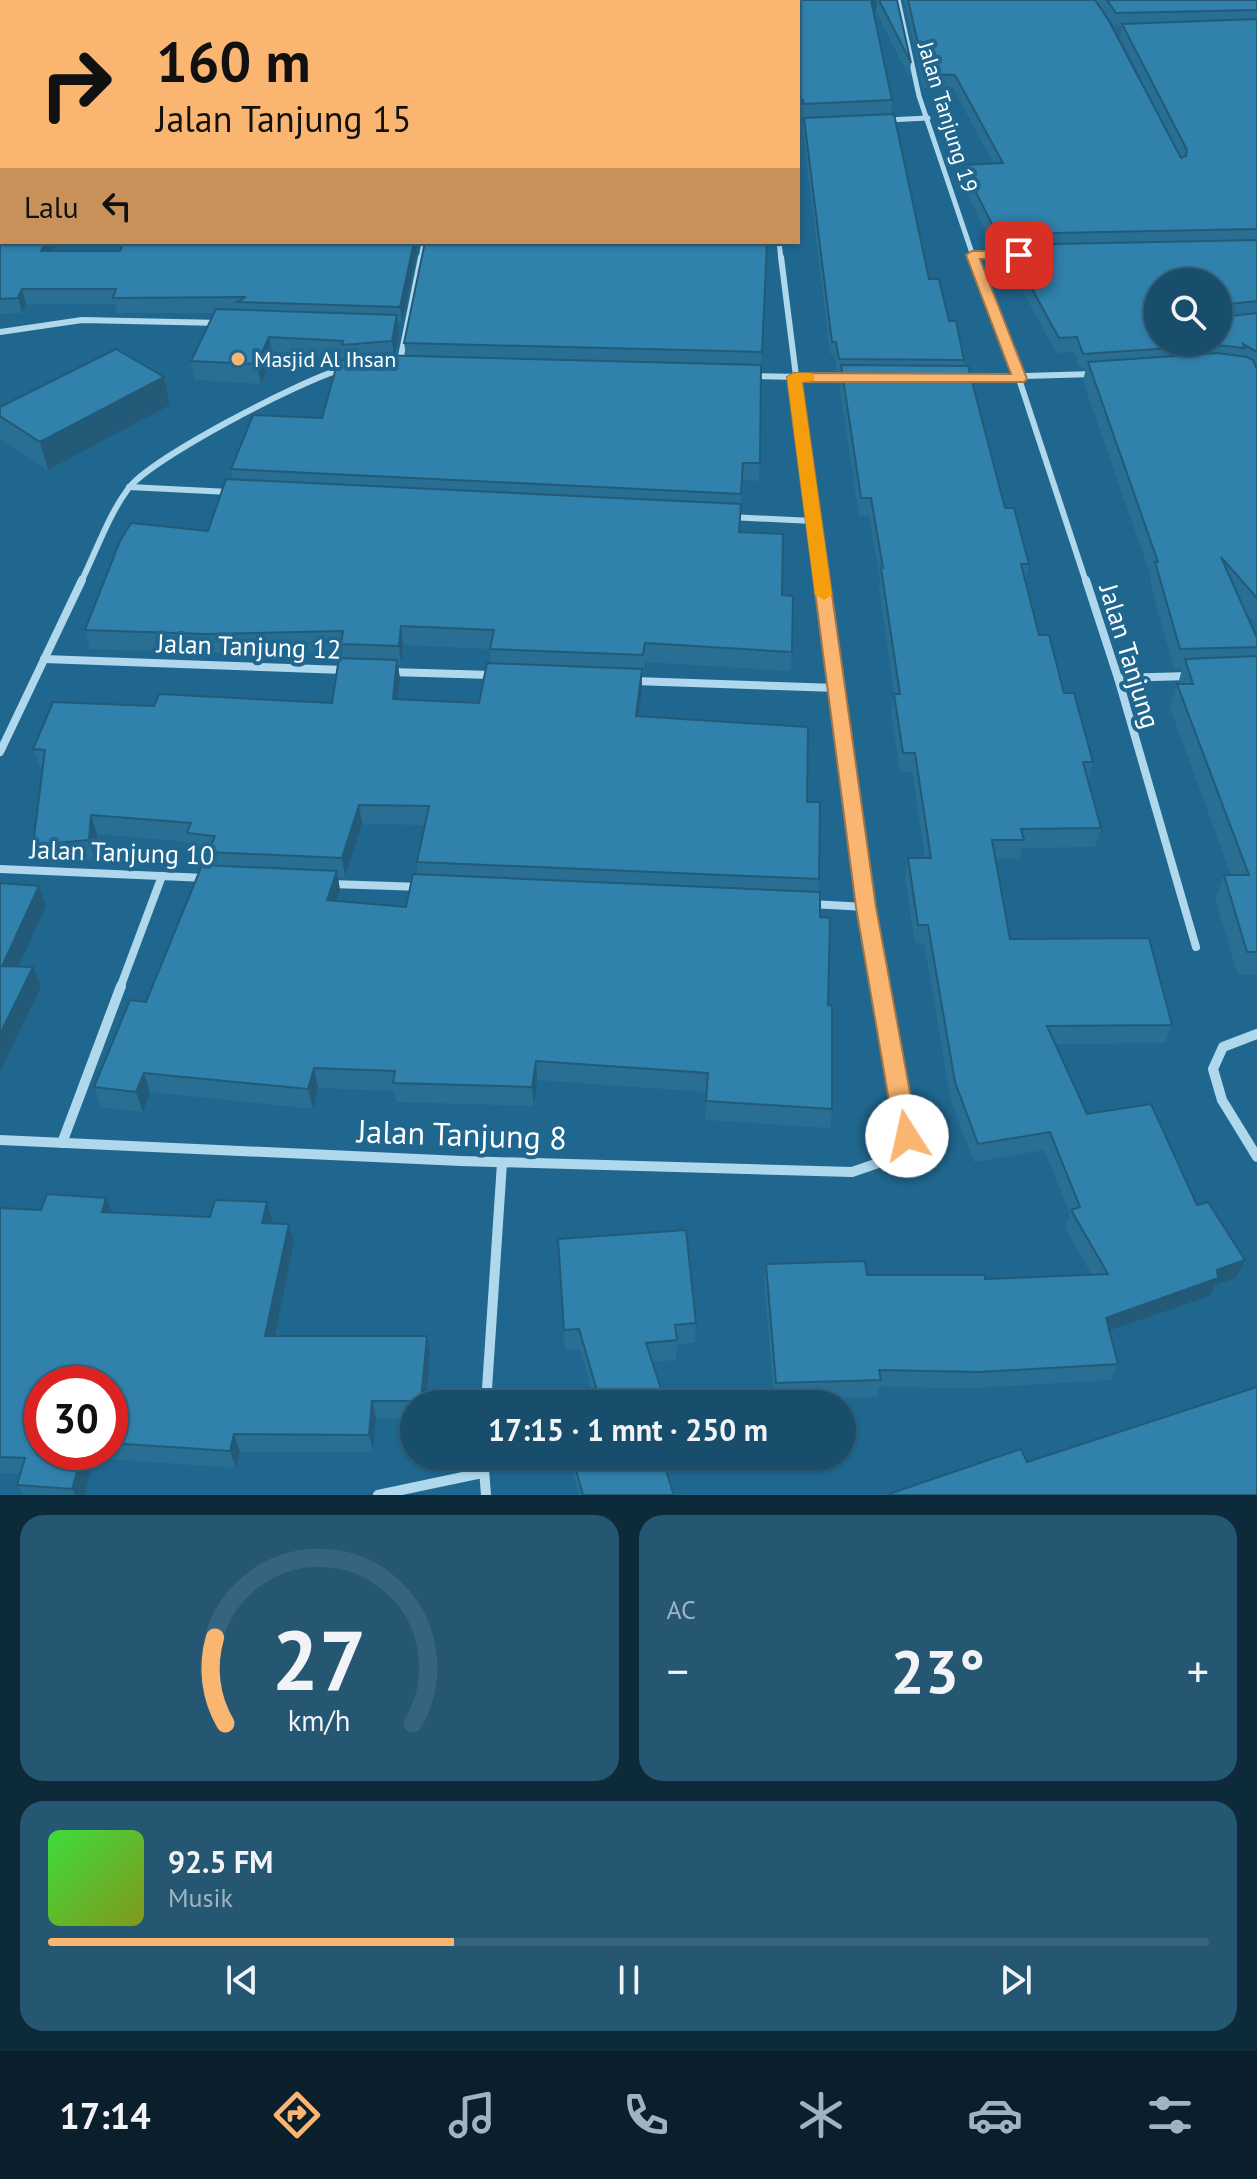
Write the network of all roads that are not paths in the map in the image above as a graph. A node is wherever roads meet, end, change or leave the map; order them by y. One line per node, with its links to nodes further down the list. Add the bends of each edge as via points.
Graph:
1 (898, 0): 2 (street, Jalan Tanjung 19)
2 (928, 118): 3 (street); 10 (street, Jalan Tanjung 19)
3 (873, 121)
4 (424, 244): 6 (street); 7 (street); 14 (street)
5 (779, 244): 9 (street)
6 (410, 246)
7 (440, 247)
8 (765, 254): 9 (street)
9 (781, 255): 22 (street)
10 (972, 255): 11 (street); 25 (street, Jalan Tanjung 19)
11 (1019, 255)
12 (235, 323): 15 (street, via 79,318)
13 (390, 328): 14 (street)
14 (406, 328): 17 (street)
15 (0, 332)
16 (387, 366): 17 (street)
17 (399, 366): 18 (street)
18 (414, 367)
19 (350, 368): 26 (street, via 311,379 244,413 154,466)
20 (1104, 373): 25 (street)
21 (739, 376): 22 (street)
22 (794, 377): 23 (street); 29 (street)
23 (854, 378)
24 (944, 378): 25 (street)
25 (1019, 379): 35 (street, Jalan Tanjung)
26 (129, 487): 27 (street); 30 (street)
27 (240, 493)
28 (715, 516): 29 (street)
29 (813, 521): 37 (street)
30 (44, 659): 31 (street, Jalan Tanjung 12); 38 (street)
31 (359, 670)
32 (374, 671): 33 (street, Jalan Tanjung 12)
33 (500, 676)
34 (1195, 676): 35 (street)
35 (1118, 678): 46 (street, Jalan Tanjung)
36 (626, 680): 37 (street)
37 (837, 688): 45 (street)
38 (0, 752)
39 (0, 869): 40 (street, Jalan Tanjung 10)
40 (162, 876): 41 (street, Jalan Tanjung 10); 49 (street)
41 (224, 879)
42 (319, 883): 43 (street)
43 (429, 888)
44 (807, 904): 45 (street)
45 (866, 907): 51 (street, Jalan Tanjung 8, via 907,1136 892,1158 852,1172)
46 (1196, 947)
47 (1257, 1034): 50 (street, via 1223,1047 1213,1069 1222,1100)
48 (0, 1140): 49 (street, Jalan Tanjung 8)
49 (62, 1143): 51 (street, Jalan Tanjung 8)
50 (1257, 1157)
51 (502, 1163): 52 (street)
52 (487, 1390)
53 (482, 1470): 54 (street)
54 (482, 1473): 55 (street); 56 (street)
55 (378, 1495)
56 (486, 1495)

